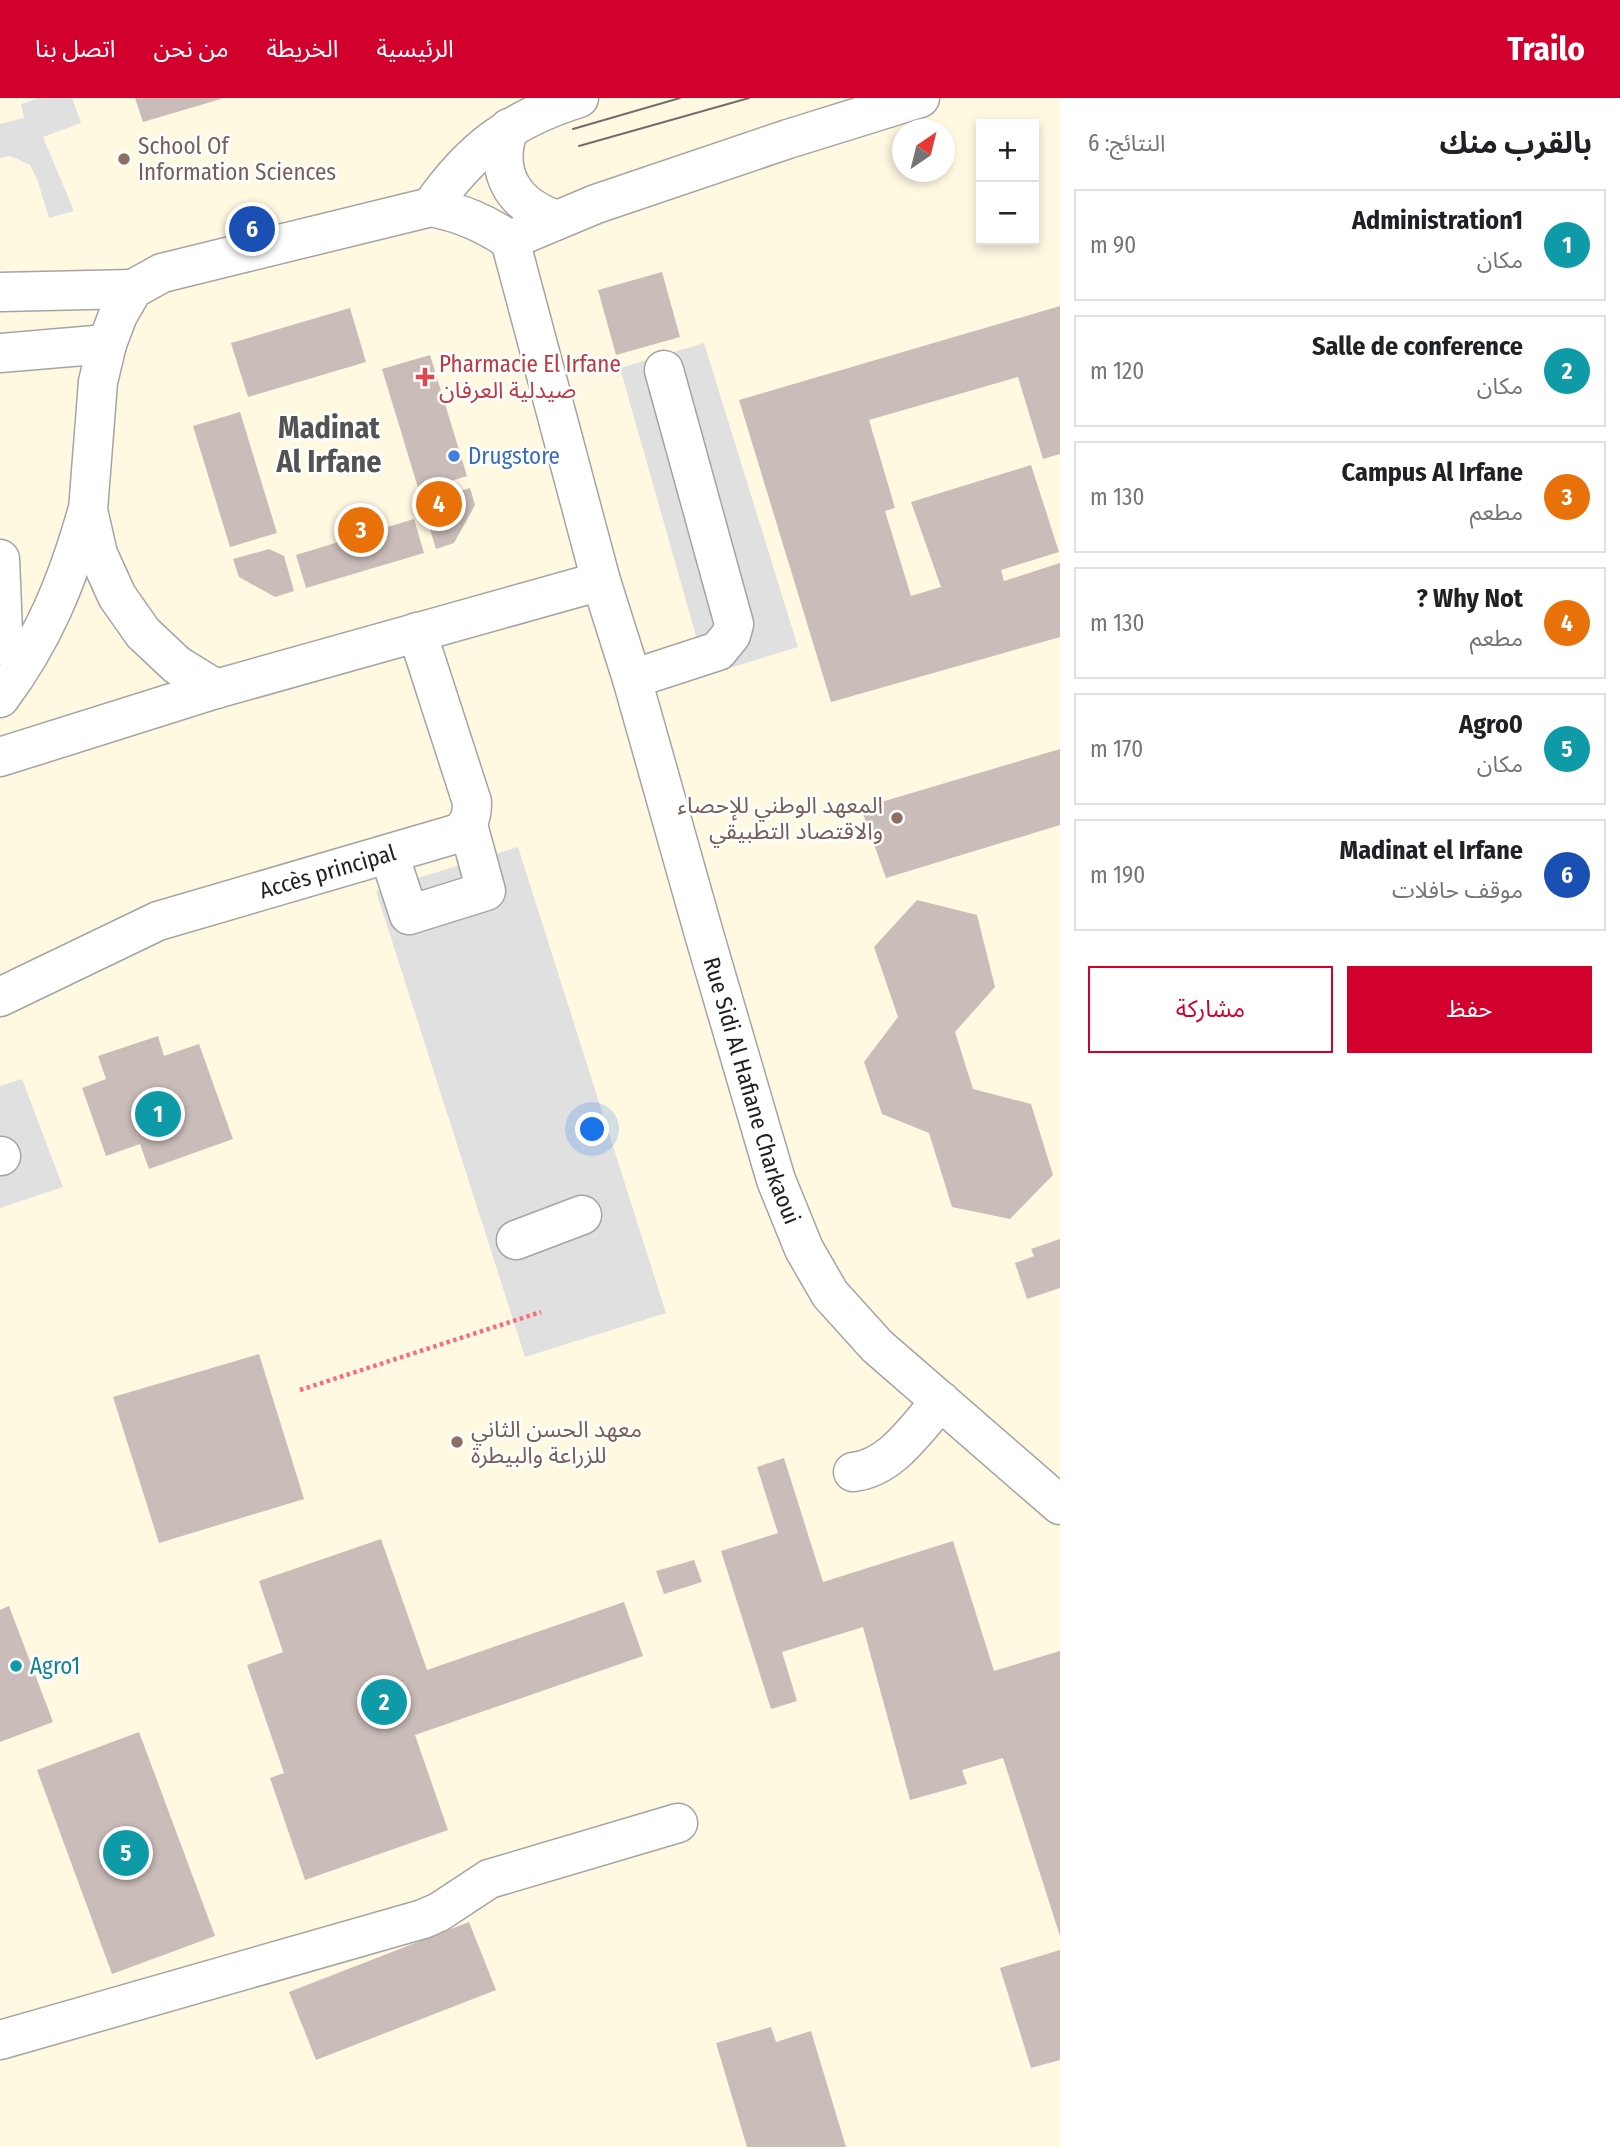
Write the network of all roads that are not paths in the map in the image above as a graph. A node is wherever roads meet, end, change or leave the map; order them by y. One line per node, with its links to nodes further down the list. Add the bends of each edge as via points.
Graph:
1 (920, 98): 5 (street)
2 (555, 102): 3 (street)
3 (509, 128): 4 (street, via 464,164); 5 (street, via 503,157 512,189 524,204)
4 (431, 207): 6 (street, via 457,212); 7 (street, via 162,272)
5 (557, 220): 6 (street)
6 (510, 240): 14 (street, Rue Sidi Al Hafiane Charkaoui)
7 (133, 289): 8 (street); 9 (street)
8 (0, 292)
9 (107, 344): 10 (street); 12 (street, via 98,382)
10 (0, 353)
11 (664, 370): 17 (street, via 734,624 718,651)
12 (88, 510): 18 (street, via 98,554 117,596 143,633 177,665); 19 (street, via 72,567 48,621)
13 (0, 559): 16 (street)
14 (601, 581): 15 (street); 17 (street, Rue Sidi Al Hafiane Charkaoui)
15 (417, 632): 18 (street); 21 (street, via 472,802)
16 (0, 645)
17 (632, 679): 26 (street, Rue Sidi Al Hafiane Charkaoui, via 776,1180 804,1250 830,1294 877,1346)
18 (216, 689): 20 (street)
19 (0, 698)
20 (0, 757)
21 (468, 825): 22 (street, Accès principal, via 459,833); 22 (street, via 486,891 409,915)
22 (389, 854): 23 (street, Accès principal, via 159,921)
23 (0, 997)
24 (582, 1215): 25 (street)
25 (516, 1240)
26 (941, 1401): 27 (street, via 894,1454 867,1471); 28 (street, Rue Sidi Al Hafiane Charkaoui)
27 (853, 1472)
28 (1060, 1505)
29 (678, 1823): 30 (street, via 489,1879 423,1919)
30 (0, 2040)

